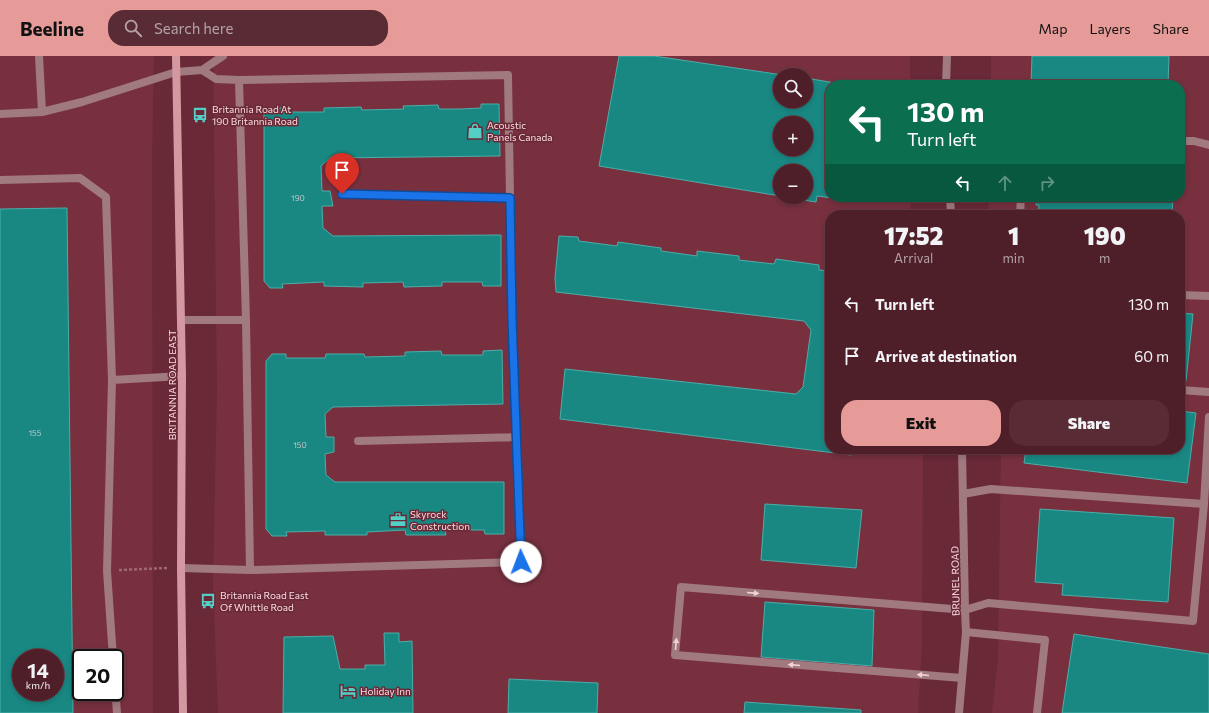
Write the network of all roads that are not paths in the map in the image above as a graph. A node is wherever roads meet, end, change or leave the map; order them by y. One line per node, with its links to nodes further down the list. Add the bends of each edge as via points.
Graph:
1 (39, 56): 9 (street)
2 (176, 56): 6 (main road, BRITANNIA ROAD EAST)
3 (223, 56): 5 (street)
4 (948, 56): 8 (street)
5 (202, 70): 6 (street); 7 (street, via 216,79)
6 (176, 72): 9 (street); 18 (main road, BRITANNIA ROAD EAST)
7 (239, 80): 15 (street, via 508,75); 19 (street)
8 (946, 80)
9 (42, 112): 10 (street)
10 (0, 114)
11 (1185, 141): 12 (street)
12 (1209, 145)
13 (0, 180): 21 (street, via 80,178 106,197)
14 (342, 194): 15 (street)
15 (510, 198): 25 (street)
16 (1185, 295): 17 (street)
17 (1209, 296)
18 (181, 320): 19 (street); 20 (main road, BRITANNIA ROAD EAST)
19 (246, 320): 31 (street)
20 (182, 376): 21 (street); 30 (main road, BRITANNIA ROAD EAST)
21 (112, 380): 34 (street, via 107,571)
22 (1185, 390): 23 (street)
23 (1209, 392)
24 (1209, 417): 29 (street)
25 (516, 437): 26 (street); 31 (street, via 521,562)
26 (358, 442)
27 (962, 454): 28 (street, BRUNEL ROAD)
28 (963, 494): 29 (street, via 991,489); 32 (street, BRUNEL ROAD)
29 (1204, 504): 32 (street, via 1193,621 988,602)
30 (181, 568): 31 (street); 38 (main road, BRITANNIA ROAD EAST)
31 (250, 570)
32 (965, 610): 33 (street, BRUNEL ROAD); 35 (street, one-way to 32, via 675,655 681,587)
33 (966, 632): 35 (street, BRUNEL ROAD); 40 (street, via 1045,640)
34 (112, 649)
35 (962, 678): 39 (street, BRUNEL ROAD)
36 (116, 701): 37 (street)
37 (117, 713)
38 (183, 713)
39 (959, 713)
40 (1037, 713)

